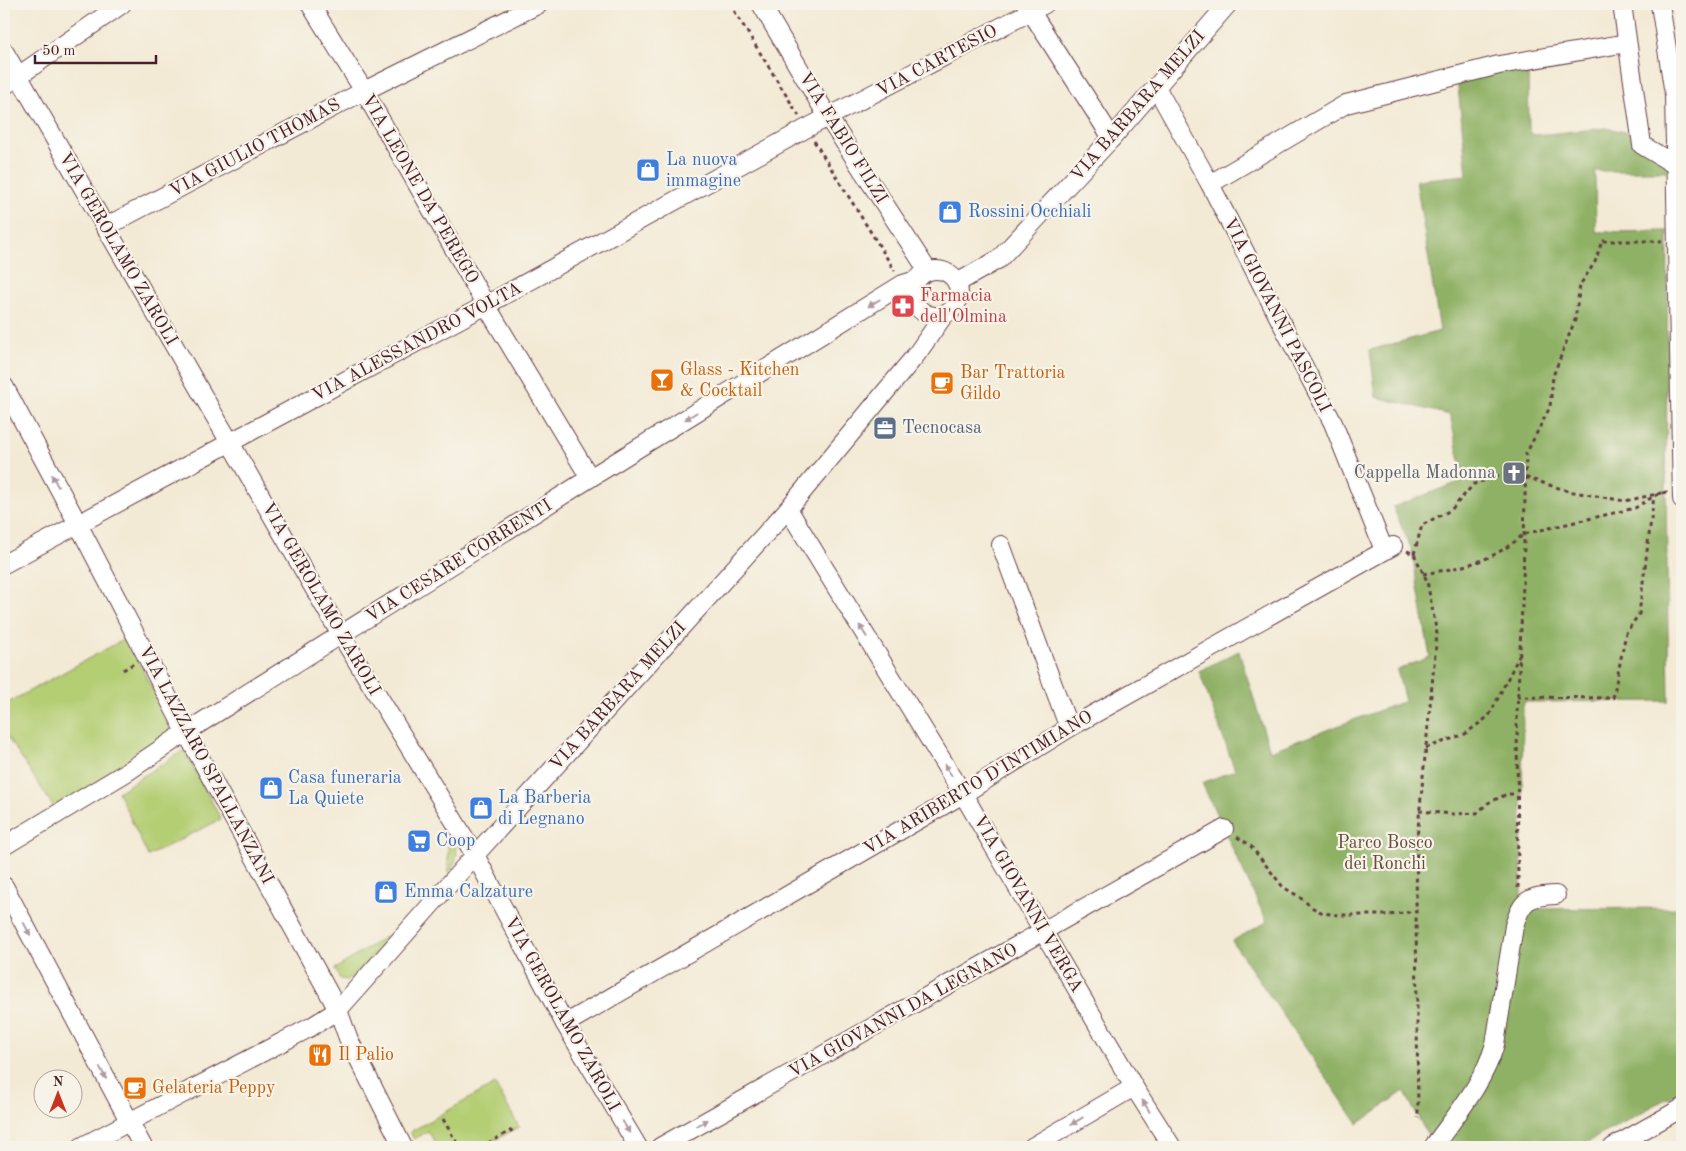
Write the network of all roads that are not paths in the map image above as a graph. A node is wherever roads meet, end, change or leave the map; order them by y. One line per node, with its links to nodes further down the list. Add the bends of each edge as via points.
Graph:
1 (122, 4): 11 (street)
2 (310, 4): 14 (street, VIA LEONE DA PEREGO)
3 (539, 4): 14 (street, VIA GIULIO THOMAS)
4 (761, 4): 15 (street, VIA FABIO FILZI)
5 (1228, 4): 13 (street, VIA BARBARA MELZI)
6 (1622, 4): 9 (street)
7 (1660, 4): 17 (street, via 1674,94)
8 (1034, 6): 15 (street, VIA CARTESIO); 16 (street)
9 (1627, 43): 17 (street, via 1642,145); 18 (street, via 1499,65 1346,104)
10 (4, 51): 11 (street, VIA GEROLAMO ZAROLI)
11 (19, 76): 12 (street); 19 (street, VIA GEROLAMO ZAROLI)
12 (4, 86)
13 (1156, 87): 16 (street, VIA BARBARA MELZI); 18 (street, VIA GIOVANNI PASCOLI)
14 (364, 91): 19 (street, VIA GIULIO THOMAS); 22 (street, VIA LEONE DA PEREGO)
15 (828, 117): 20 (street, VIA FABIO FILZI); 22 (street, VIA ALESSANDRO VOLTA)
16 (1112, 138): 21 (street, VIA BARBARA MELZI, via 999,259)
17 (1675, 165): 29 (street)
18 (1210, 184): 33 (street, VIA GIOVANNI PASCOLI, via 1333,423)
19 (105, 227): 27 (street, VIA GEROLAMO ZAROLI)
20 (916, 278): 21 (street, via 942,270); 23 (street, via 912,294); 28 (street, VIA CESARE CORRENTI, one-way to 28)
21 (957, 283): 24 (street, VIA BARBARA MELZI, via 957,303)
22 (486, 305): 27 (street, VIA ALESSANDRO VOLTA); 28 (street, VIA LEONE DA PEREGO)
23 (917, 307): 24 (street, via 930,316); 25 (street, via 922,327)
24 (944, 315): 25 (street, VIA BARBARA MELZI)
25 (916, 355): 30 (street, VIA BARBARA MELZI)
26 (4, 386): 31 (street, VIA LAZZARO SPALLANZANI, one-way to 26)
27 (229, 443): 31 (street, VIA ALESSANDRO VOLTA); 35 (street, VIA GEROLAMO ZAROLI)
28 (590, 478): 35 (street, VIA CESARE CORRENTI)
29 (1682, 499)
30 (788, 509): 38 (street, VIA GIOVANNI VERGA, one-way to 30); 41 (street, VIA BARBARA MELZI)
31 (78, 524): 34 (street, VIA ALESSANDRO VOLTA); 37 (street, VIA LAZZARO SPALLANZANI)
32 (1001, 545): 36 (street)
33 (1389, 548): 36 (street, VIA ARIBERTO D'INTIMIANO)
34 (4, 564)
35 (342, 635): 37 (street, VIA CESARE CORRENTI); 41 (street, VIA GEROLAMO ZAROLI)
36 (1069, 728): 38 (street, VIA ARIBERTO D'INTIMIANO)
37 (186, 732): 40 (street, VIA CESARE CORRENTI, via 127,772); 45 (street, VIA LAZZARO SPALLANZANI)
38 (963, 794): 44 (street, VIA GIOVANNI VERGA); 46 (street, VIA ARIBERTO D'INTIMIANO)
39 (1224, 829): 44 (street, VIA GIOVANNI DA LEGNANO)
40 (4, 846)
41 (475, 855): 45 (street, VIA BARBARA MELZI); 46 (street, VIA GEROLAMO ZAROLI)
42 (4, 886): 49 (street, one-way to 49)
43 (1556, 895): 57 (street, via 1543,895 1520,908 1490,1062 1467,1101)
44 (1044, 931): 47 (street, VIA GIOVANNI VERGA); 54 (street, VIA GIOVANNI DA LEGNANO, one-way to 44)
45 (338, 1010): 49 (street, VIA BARBARA MELZI); 52 (street, VIA LAZZARO SPALLANZANI, via 348,1038)
46 (565, 1024): 53 (street, VIA GEROLAMO ZAROLI, one-way to 53)
47 (1134, 1087): 55 (street, one-way to 55); 56 (street, VIA GIOVANNI VERGA, one-way to 47)
48 (1682, 1108): 58 (street)
49 (130, 1122): 50 (street, VIA BARBARA MELZI); 51 (street)
50 (81, 1147)
51 (143, 1147)
52 (404, 1147)
53 (638, 1147)
54 (660, 1147)
55 (1032, 1147)
56 (1172, 1147)
57 (1433, 1147)
58 (1614, 1147)

